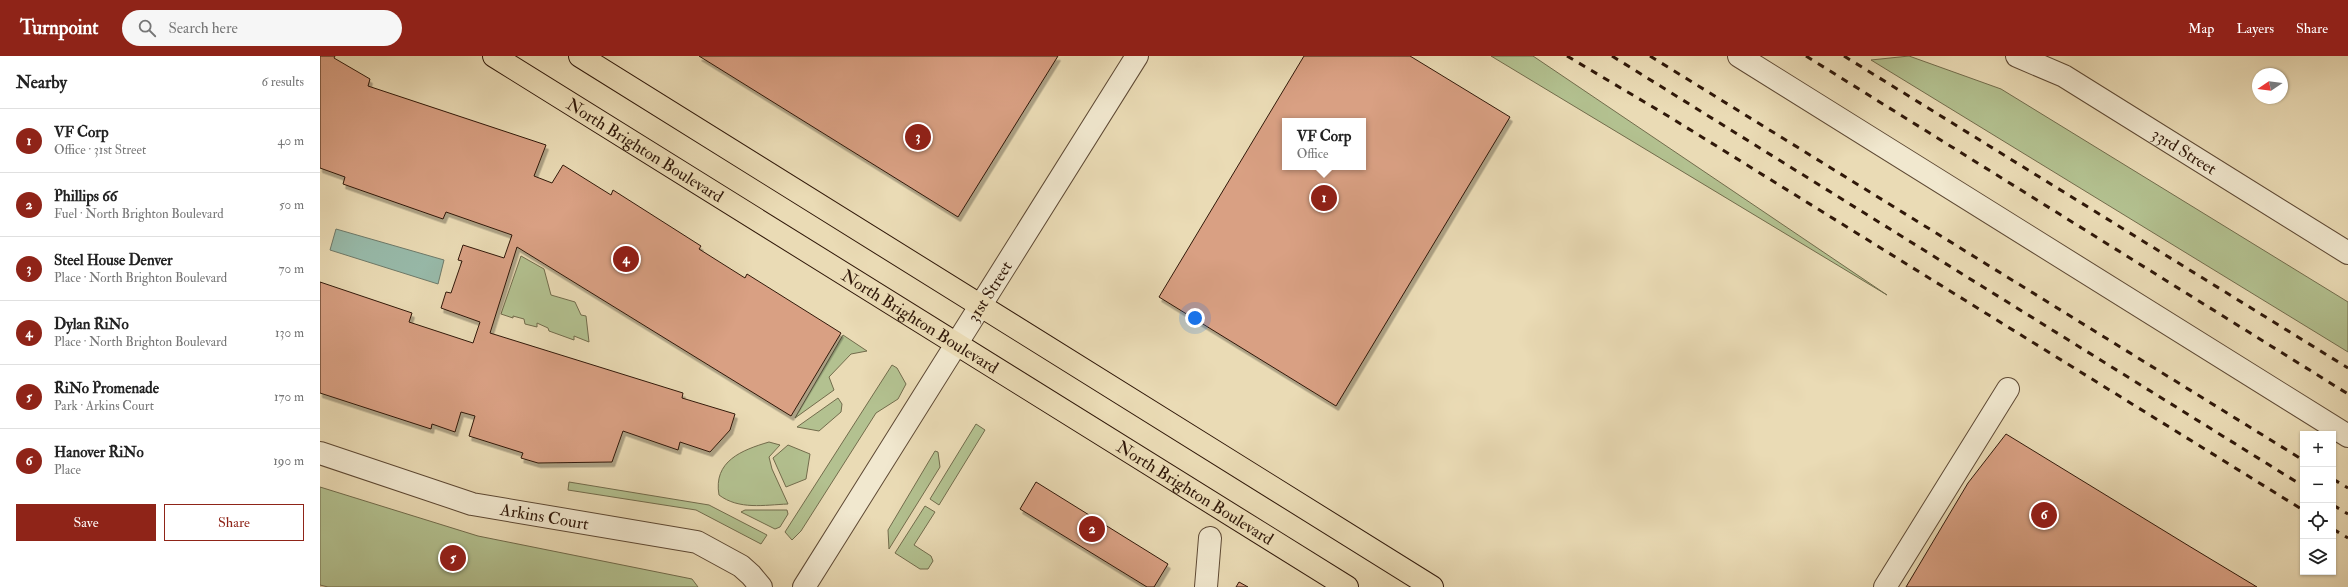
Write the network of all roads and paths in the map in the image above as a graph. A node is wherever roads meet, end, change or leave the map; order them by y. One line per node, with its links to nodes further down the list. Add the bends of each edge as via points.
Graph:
1 (494, 56): 8 (main road, North Brighton Boulevard)
2 (580, 56): 7 (main road)
3 (1137, 56): 7 (street, 31st Street)
4 (1738, 56): 10 (street)
5 (2017, 56): 6 (street, 33rd Street, via 2064,76)
6 (2348, 253)
7 (981, 305): 8 (street, 31st Street); 17 (main road)
8 (956, 345): 14 (street, 31st Street); 16 (main road, North Brighton Boulevard)
9 (2008, 389): 18 (street)
10 (2348, 436)
11 (320, 453): 13 (street, Arkins Court, via 472,504 697,542 740,566)
12 (1210, 538): 15 (street)
13 (761, 587)
14 (804, 587)
15 (1206, 587)
16 (1347, 587)
17 (1432, 587)
18 (1884, 587)

